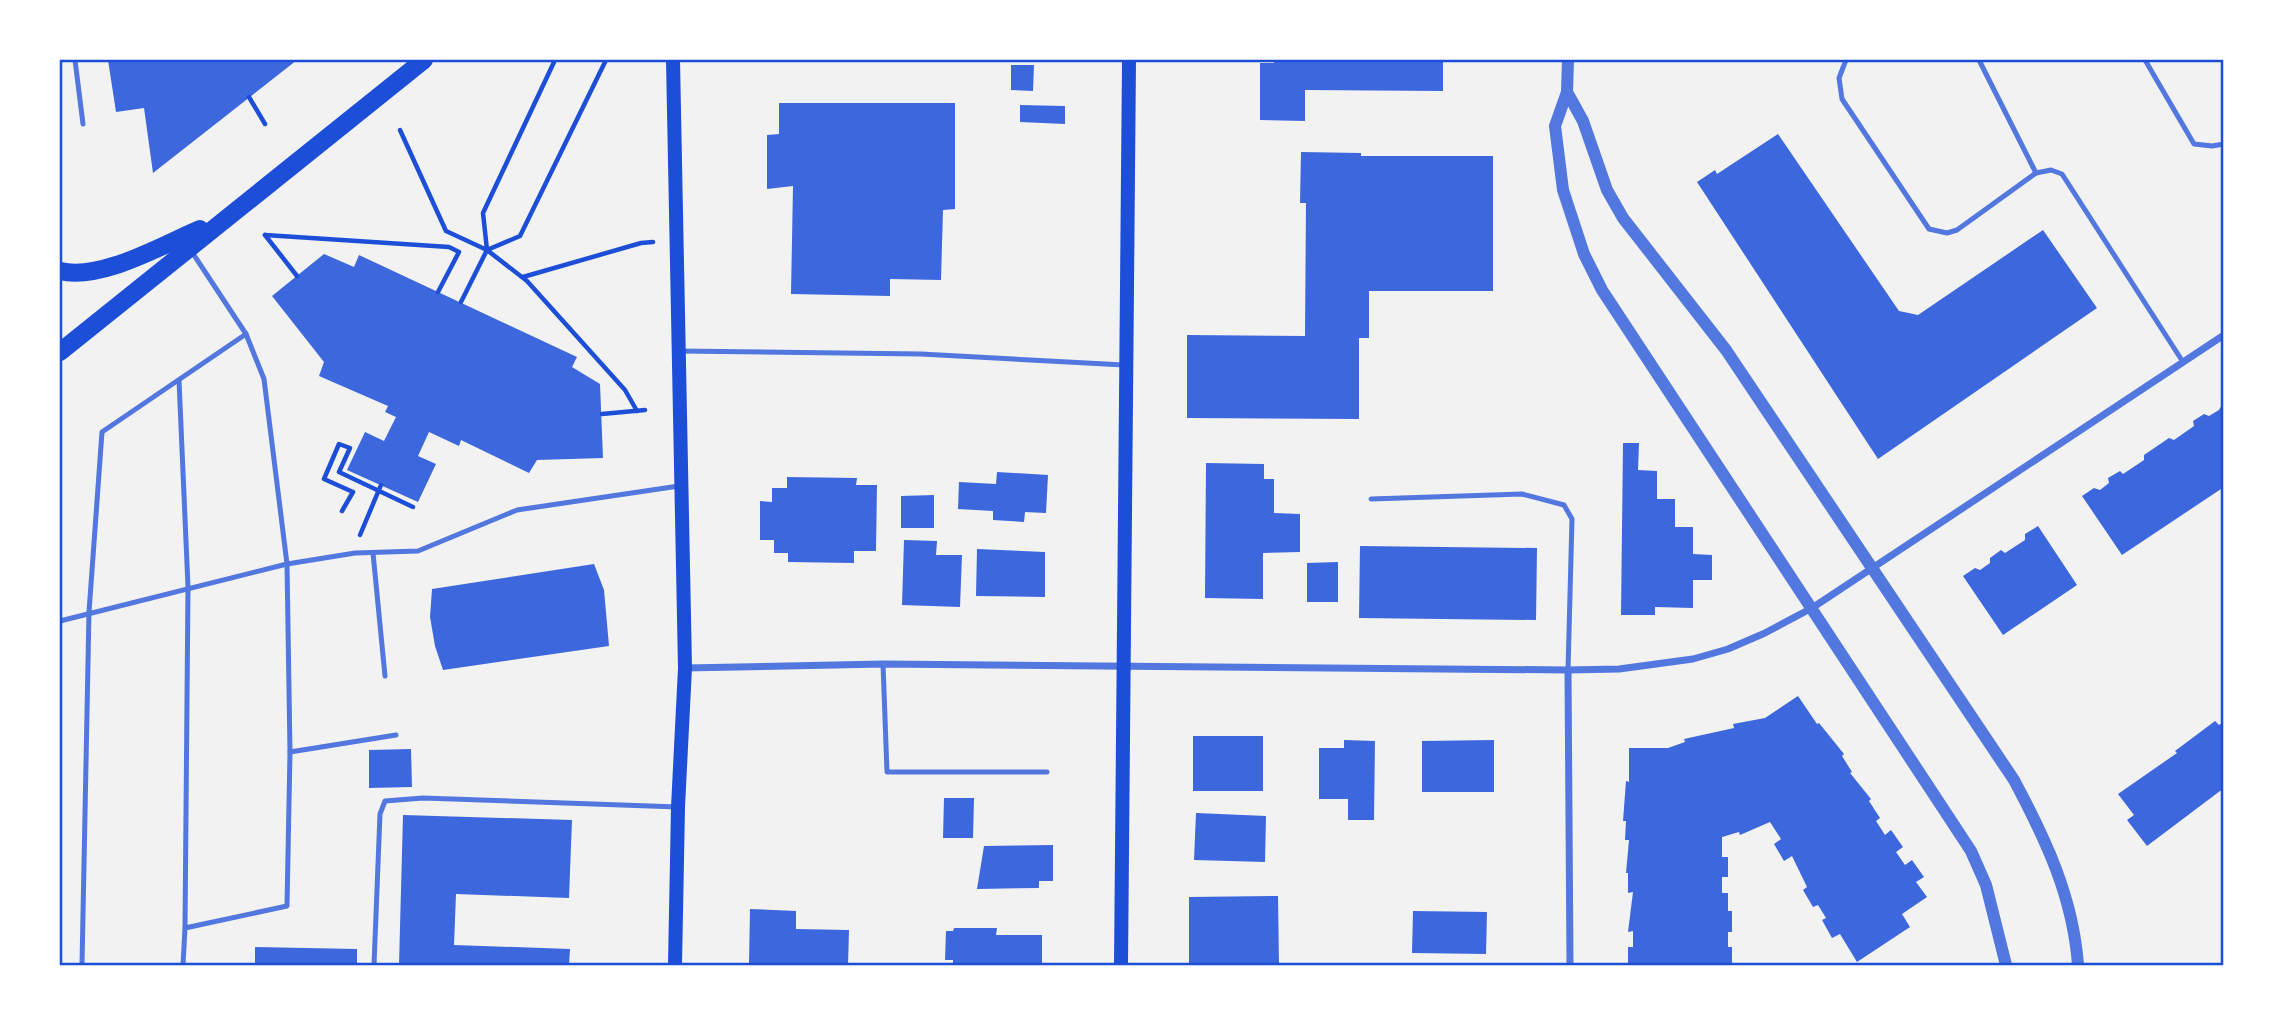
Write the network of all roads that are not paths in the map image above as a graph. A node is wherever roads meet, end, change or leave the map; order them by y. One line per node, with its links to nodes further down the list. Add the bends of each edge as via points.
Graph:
1 (75, 60): 10 (lane)
2 (424, 60): 13 (main road)
3 (673, 60): 18 (main road)
4 (1129, 60): 21 (main road)
5 (1568, 60): 9 (street)
6 (1846, 60): 12 (lane, via 1839,78 1842,99 1929,229 1957,230)
7 (1979, 60): 12 (lane)
8 (2145, 60): 11 (lane, via 2194,144)
9 (1567, 92): 27 (street, via 1584,121 1607,190 1623,218 1726,351); 29 (street, via 1555,126 1563,190 1590,266 1624,329)
10 (83, 124)
11 (2224, 144)
12 (2036, 173): 20 (lane, via 2050,170 2062,174)
13 (220, 221): 14 (main road); 15 (main road, via 103,269)
14 (188, 246): 16 (lane); 19 (main road)
15 (60, 271)
16 (246, 334): 22 (lane); 26 (lane, via 264,379)
17 (2224, 335): 20 (street)
18 (677, 351): 21 (lane, via 921,354); 23 (main road)
19 (60, 352)
20 (2183, 362): 27 (street)
21 (1127, 365): 33 (main road)
22 (179, 380): 28 (lane); 30 (lane, via 102,432)
23 (680, 486): 25 (lane, via 517,510 418,551); 34 (main road)
24 (1371, 499): 35 (lane, via 1521,494 1564,505 1572,519)
25 (373, 553): 26 (lane); 36 (lane)
26 (287, 564): 28 (lane); 38 (lane)
27 (1871, 569): 29 (street); 49 (street, via 2014,780 2047,842 2067,896)
28 (188, 587): 30 (lane); 41 (lane)
29 (1812, 608): 35 (street, via 1753,639 1693,659); 48 (street, via 1971,851 1986,885)
30 (89, 612): 31 (lane); 42 (lane)
31 (60, 621)
32 (883, 664): 33 (street); 34 (street); 39 (lane, via 887,772)
33 (1122, 665): 35 (street); 46 (main road)
34 (685, 668): 40 (main road)
35 (1568, 670): 47 (street)
36 (384, 676)
37 (396, 734): 38 (lane)
38 (290, 752): 41 (lane, via 287,906)
39 (1047, 772)
40 (678, 807): 44 (lane, via 423,798 385,801 380,814); 45 (main road)
41 (185, 928): 43 (lane)
42 (82, 965)
43 (183, 965)
44 (374, 965)
45 (674, 965)
46 (1121, 965)
47 (1570, 965)
48 (2006, 965)
49 (2078, 965)

